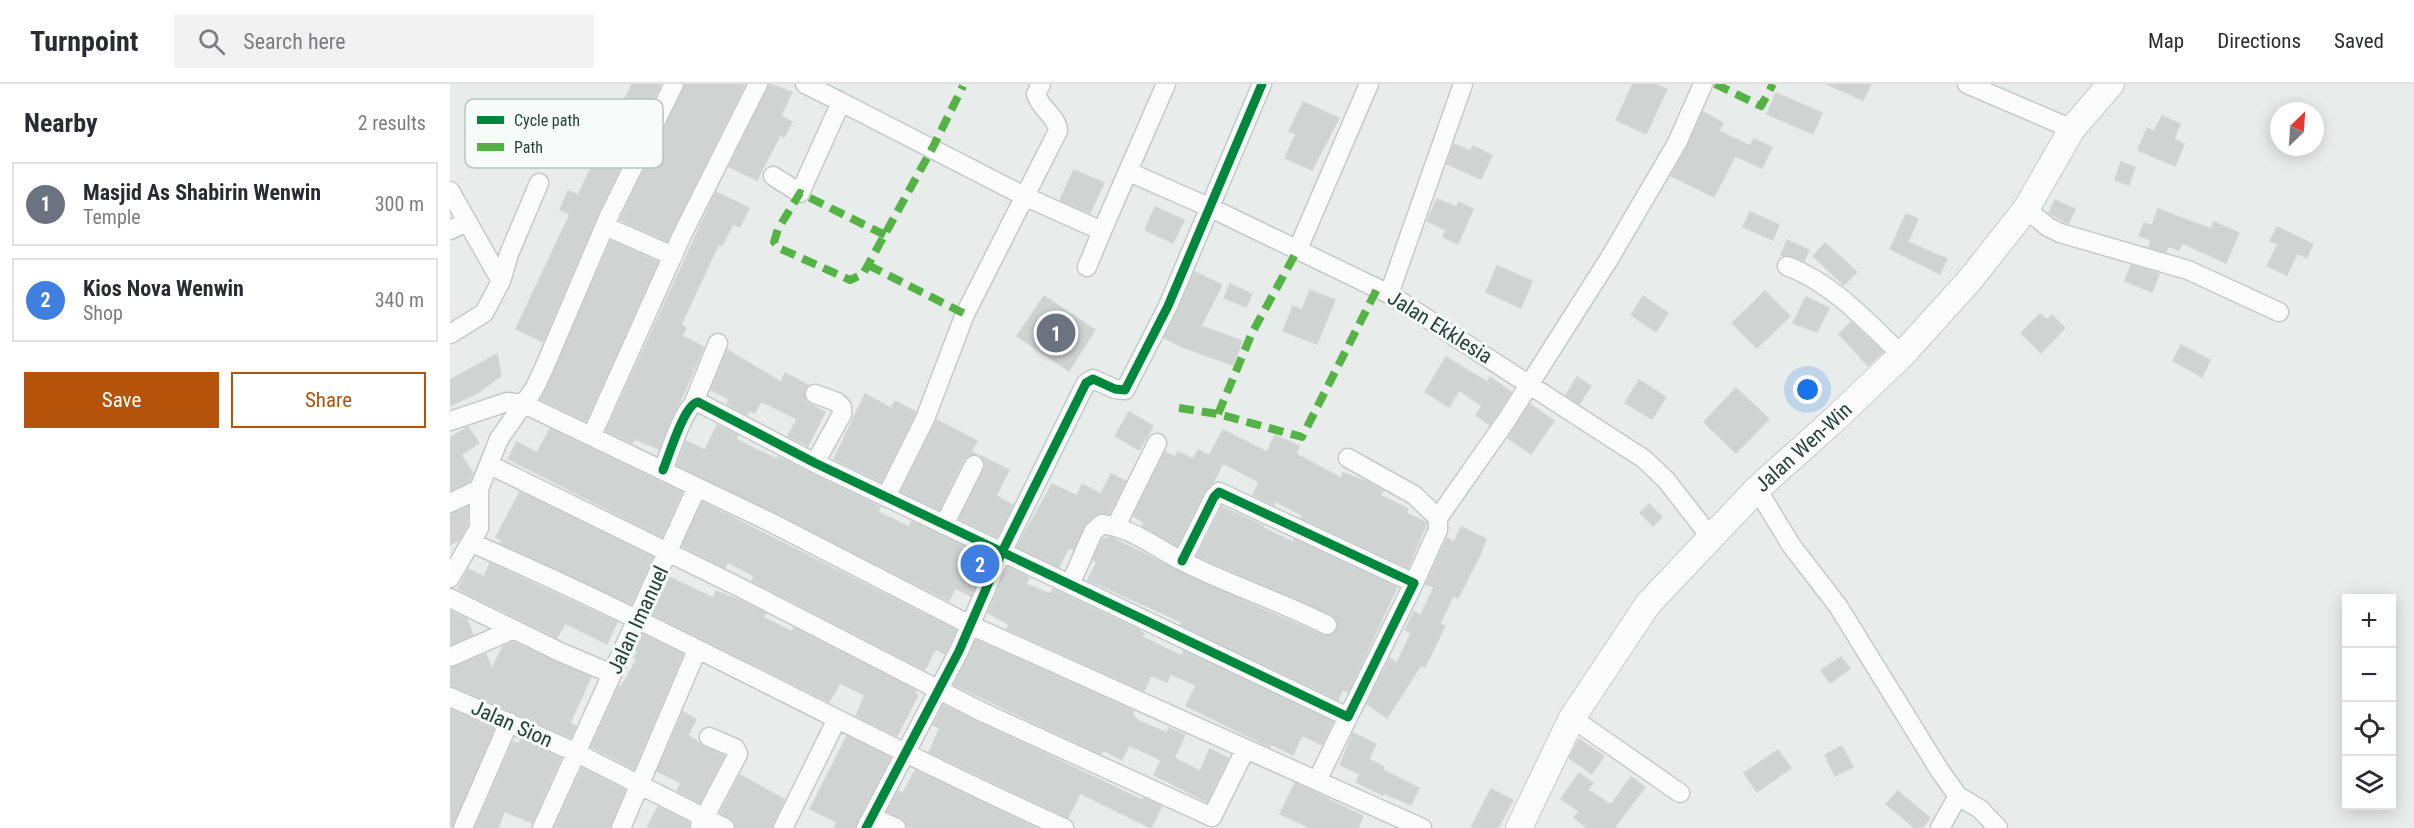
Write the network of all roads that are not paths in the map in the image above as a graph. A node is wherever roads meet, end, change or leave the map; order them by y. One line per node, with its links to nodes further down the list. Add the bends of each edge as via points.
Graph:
1 (674, 84): 13 (street)
2 (758, 84): 27 (street)
3 (805, 84): 12 (street)
4 (1041, 84): 20 (street, via 1036,94 1039,105 1053,118 1058,131)
5 (1167, 84): 16 (street)
6 (1262, 84): 21 (street)
7 (1369, 84): 26 (street)
8 (1463, 84): 31 (street)
9 (1703, 84): 36 (street, via 1659,175)
10 (1967, 84): 14 (street)
11 (2111, 84): 14 (street, Jalan Wen-Win)
12 (841, 102): 17 (street, via 800,193); 20 (street)
13 (663, 107)
14 (2072, 129): 22 (street, Jalan Wen-Win)
15 (633, 168): 24 (street)
16 (1129, 172): 21 (street, Jalan Ekklesia); 25 (street)
17 (772, 176)
18 (539, 183): 30 (street)
19 (450, 190): 23 (street)
20 (1024, 196): 25 (street); 51 (street, via 965,314 925,419)
21 (1211, 207): 26 (street, Jalan Ekklesia); 58 (street, via 1125,390 1093,379 1086,383)
22 (2026, 209): 32 (street, via 2060,233 2188,270); 35 (street, Jalan Wen-Win, via 1969,281)
23 (458, 226): 30 (street)
24 (605, 226): 27 (street); 39 (street, via 544,368)
25 (1102, 231): 29 (street)
26 (1298, 249): 31 (street, Jalan Ekklesia)
27 (673, 256): 41 (street)
28 (1787, 266): 35 (street, via 1830,288)
29 (1087, 267)
30 (501, 282): 33 (street, via 484,313)
31 (1389, 294): 36 (street, Jalan Ekklesia)
32 (2279, 312)
33 (450, 334)
34 (718, 343): 38 (street)
35 (1902, 355): 50 (street, Jalan Wen-Win)
36 (1529, 385): 53 (street); 56 (street, Jalan Ekklesia, via 1644,459 1666,480)
37 (815, 394): 44 (street, via 842,407 842,414)
38 (693, 402): 44 (street); 47 (street)
39 (524, 404): 40 (street, via 507,402); 41 (street); 45 (street, via 506,427)
40 (450, 421)
41 (592, 435): 47 (street)
42 (1156, 443): 55 (street)
43 (1348, 458): 53 (street, via 1414,495)
44 (815, 463): 51 (street)
45 (490, 465): 49 (street); 59 (street)
46 (974, 465): 54 (street)
47 (663, 470): 48 (street)
48 (698, 486): 59 (street, Jalan Imanuel); 66 (street)
49 (479, 489): 52 (street); 57 (street, via 479,528)
50 (1757, 489): 56 (street, Jalan Wen-Win); 85 (street, via 1791,545 1838,606)
51 (886, 497): 54 (street)
52 (450, 503)
53 (1438, 518): 62 (street, via 1438,530)
54 (944, 525): 58 (street)
55 (1116, 526): 60 (street); 63 (street, via 1102,524 1093,532)
56 (1712, 539): 75 (street, Jalan Wen-Win, via 1648,604)
57 (472, 543): 61 (street); 65 (street)
58 (1002, 552): 63 (street); 66 (street)
59 (669, 553): 65 (street, Jalan Imanuel); 72 (street)
60 (1182, 561): 62 (street, via 1219,492); 67 (street)
61 (450, 578)
62 (1414, 583): 74 (street)
63 (1070, 585): 74 (street)
64 (450, 598): 68 (street)
65 (638, 620): 69 (street); 71 (street, Jalan Imanuel)
66 (970, 625): 72 (street); 79 (street)
67 (1327, 625)
68 (512, 630): 70 (street); 71 (street)
69 (697, 650): 76 (street); 83 (street)
70 (450, 657)
71 (612, 674): 80 (street, Jalan Imanuel)
72 (940, 689): 81 (street); 87 (street)
73 (450, 697): 77 (street, Jalan Sion)
74 (1348, 717): 82 (street)
75 (1572, 718): 84 (street); 97 (street, Jalan Wen-Win)
76 (836, 721): 81 (street); 93 (street)
77 (509, 722): 80 (street, Jalan Sion); 89 (street)
78 (709, 736): 88 (street, via 735,748 738,754)
79 (1245, 750): 82 (street); 87 (street)
80 (575, 752): 83 (street, Jalan Sion); 90 (street, Jalan Imanuel)
81 (906, 753): 86 (street); 95 (street)
82 (1317, 781): 96 (street)
83 (641, 784): 88 (street, Jalan Sion); 91 (street)
84 (1680, 793)
85 (1958, 796): 98 (street); 99 (street, via 1980,809)
86 (869, 822): 94 (street)
87 (1210, 822)
88 (701, 823): 92 (street, Jalan Sion)
89 (463, 828)
90 (542, 828)
91 (621, 828)
92 (725, 828)
93 (783, 828)
94 (896, 828)
95 (1064, 828)
96 (1422, 828)
97 (1519, 828)
98 (1940, 828)
99 (1998, 828)

